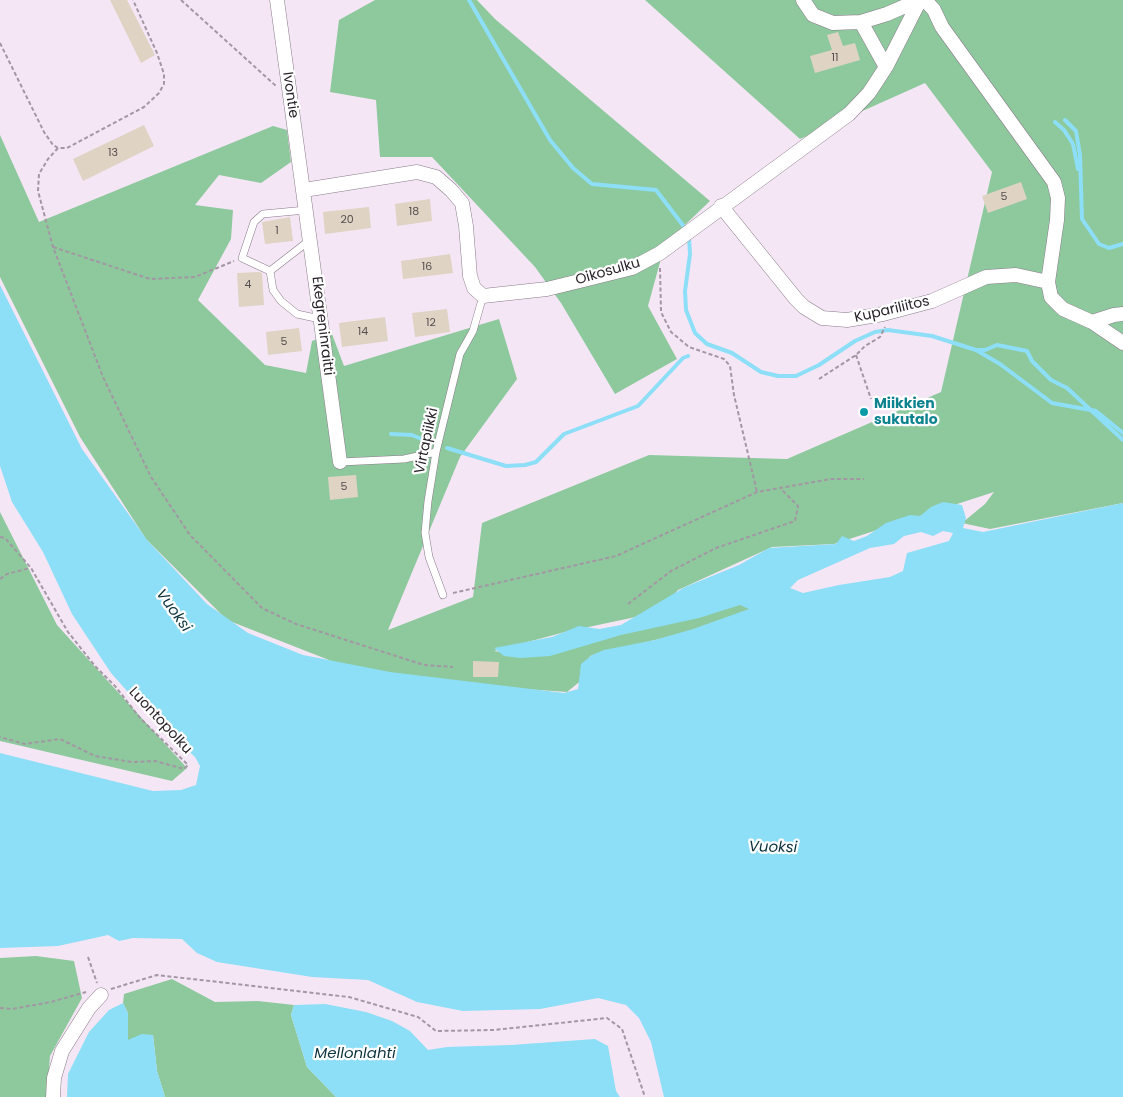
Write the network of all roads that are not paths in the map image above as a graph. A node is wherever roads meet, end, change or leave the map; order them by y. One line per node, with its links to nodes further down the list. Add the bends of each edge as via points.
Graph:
1 (277, 0): 6 (street, Ivontie)
2 (803, 0): 4 (street, via 813,15 833,23)
3 (920, 0): 4 (street); 5 (street, Oikosulku); 11 (street, via 926,1 934,10 942,27 1054,182 1058,198)
4 (861, 22): 5 (street)
5 (886, 67): 7 (street, Oikosulku, via 869,93 849,114)
6 (304, 190): 8 (street, Ekegreninraitti); 12 (street, via 417,172 436,177 462,203 470,276 474,288)
7 (721, 206): 11 (street, Kupariliitos, via 796,299 822,318 847,320 896,311 932,301 986,277 1016,275); 12 (street, Oikosulku, via 660,254 632,268 547,289)
8 (307, 210): 9 (street, Ekegreninraitti); 10 (lane, via 263,214 254,222 242,258)
9 (310, 240): 10 (lane); 14 (street, Ekegreninraitti)
10 (270, 271): 14 (lane, via 273,290 281,301 297,314)
11 (1048, 282): 15 (street, via 1051,297 1063,308)
12 (483, 296): 17 (lane, Virtapiikki, via 473,332 460,354)
13 (1123, 314): 15 (street)
14 (320, 319): 18 (street, Ekegreninraitti)
15 (1092, 322): 16 (street)
16 (1123, 344)
17 (436, 452): 18 (lane, via 404,459); 19 (lane, Virtapiikki, via 425,533 429,557)
18 (340, 462)
19 (443, 595)
20 (101, 995): 21 (street, via 88,1008 62,1051 54,1078)
21 (53, 1097)

